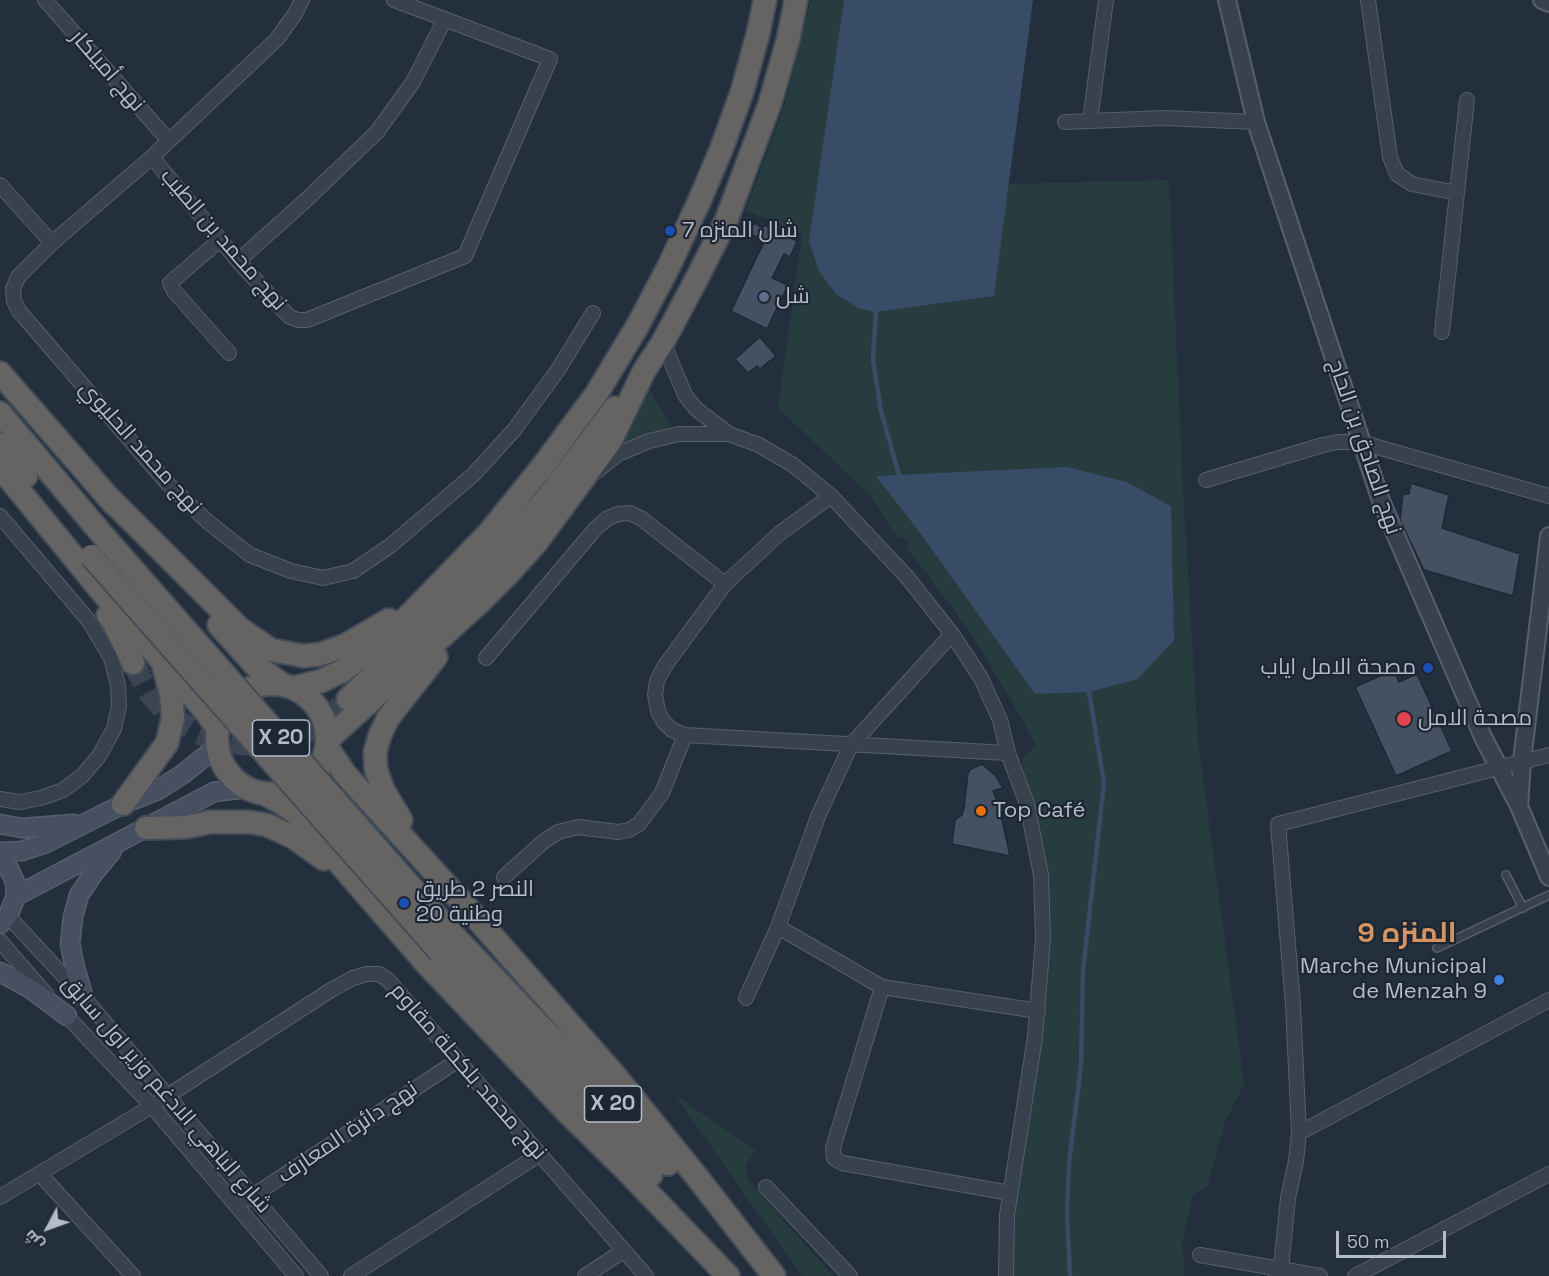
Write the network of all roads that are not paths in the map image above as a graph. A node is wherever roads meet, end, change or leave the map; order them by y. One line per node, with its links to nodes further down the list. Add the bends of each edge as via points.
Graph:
1 (45, 0): 16 (street, نهج أميلكار)
2 (302, 0): 16 (street, نهج محمد الحليوي, via 278,39)
3 (394, 0): 11 (street)
4 (765, 0): 42 (highway, via 742,92 721,150 638,325 597,393 543,466)
5 (796, 0): 25 (highway, via 770,103 746,171 726,221)
6 (1106, 0): 13 (street)
7 (1227, 0): 15 (street, نهج الصادق بن الحاج)
8 (1368, 0): 19 (street, via 1390,157 1397,174 1412,184)
9 (1542, 0): 10 (street)
10 (1549, 3)
11 (445, 19): 22 (street, via 413,82 377,132); 22 (street, نهج محمد بن الطيب, via 550,60 465,256 307,320 290,317)
12 (1467, 100): 19 (street)
13 (1090, 121): 14 (street); 15 (street, via 1163,118)
14 (1065, 122)
15 (1256, 122): 31 (street, نهج الصادق بن الحاج)
16 (169, 141): 17 (street, نهج محمد الحليوي)
17 (152, 157): 20 (street, نهج محمد بن الطيب); 21 (street, نهج محمد الحليوي)
18 (0, 185): 21 (street)
19 (1457, 193): 24 (street)
20 (220, 240): 22 (street, نهج محمد بن الطيب); 26 (street, via 170,283)
21 (52, 243): 23 (street, نهج محمد الحليوي, via 18,278 13,289 19,312 167,483 208,522 250,555 291,572 323,578 353,571 390,546 474,474 514,430)
22 (238, 261)
23 (593, 313)
24 (1442, 332)
25 (663, 342): 27 (highway); 30 (street, via 696,409)
26 (229, 353)
27 (644, 372): 39 (highway, via 610,442); 50 (highway, via 547,498 495,558)
28 (0, 373): 36 (highway)
29 (0, 413): 80 (highway, X 20, bridge)
30 (729, 434): 38 (street, via 759,445 793,465); 39 (street, via 679,434 618,454)
31 (1360, 442): 35 (street, via 1323,445); 37 (street); 58 (street, نهج الصادق بن الحاج, via 1397,541)
32 (0, 444): 80 (highway, X 20, bridge, via 91,556)
33 (0, 467): 48 (highway)
34 (0, 480): 47 (highway, via 114,623)
35 (1206, 480)
36 (106, 495): 42 (highway, via 239,628 271,650 285,654 321,654 346,645 386,622); 49 (highway, via 235,644 255,665)
37 (1549, 495)
38 (831, 496): 43 (street, via 780,532); 45 (street, via 907,577)
39 (559, 511): 44 (highway, via 536,543)
40 (0, 516): 60 (street, via 89,621 111,658 119,706 114,729 82,776 63,790 41,798 20,802)
41 (1549, 536): 57 (street)
42 (454, 569): 49 (highway, via 392,633 344,670 321,681)
43 (725, 584): 46 (street, via 642,519 630,513 618,514 596,528); 51 (street, via 657,681 655,695 663,721)
44 (481, 601): 53 (highway); 76 (highway, via 388,718 375,752 376,769 393,810)
45 (952, 634): 54 (street); 55 (street, via 981,678 1000,720)
46 (486, 658)
47 (134, 663)
48 (163, 664): 52 (highway, via 206,712); 61 (highway, via 173,718 167,742)
49 (288, 687): 52 (highway, via 266,684 235,699 224,712); 53 (highway, via 307,697 318,709 325,724)
50 (348, 699)
51 (685, 735): 54 (street); 70 (street, via 662,793 639,824 618,832 578,826 558,832)
52 (218, 738): 59 (highway, via 223,763 232,777); 61 (main road, via 183,774 158,790)
53 (327, 744): 59 (highway, via 321,764 297,788 281,794); 76 (highway, via 345,774)
54 (851, 745): 55 (street); 78 (street, via 819,814)
55 (1008, 753): 87 (street, via 1027,804 1041,875 1043,938)
56 (1549, 754): 57 (street)
57 (1522, 761): 58 (street); 62 (street)
58 (1498, 768): 62 (street, نهج الصادق بن الحاج); 92 (street, via 1278,824)
59 (255, 791): 65 (main road, via 214,792); 72 (highway, via 295,812)
60 (0, 799)
61 (123, 804): 63 (main road)
62 (1519, 806): 71 (street, نهج الصادق بن الحاج)
63 (91, 822): 64 (main road, via 31,828); 67 (main road, via 21,851)
64 (0, 824)
65 (146, 828): 66 (main road); 72 (highway, via 233,821 267,825 302,843)
66 (117, 844): 74 (main road); 84 (main road, via 79,895 73,917 70,944)
67 (0, 852)
68 (0, 860): 74 (main road, via 15,882)
69 (1506, 875): 75 (lane)
70 (504, 877)
71 (1549, 877)
72 (356, 884): 110 (highway, via 559,1104)
73 (1549, 895): 75 (lane)
74 (16, 896): 77 (main road)
75 (1523, 908): 81 (lane)
76 (471, 912): 113 (highway, via 612,1072)
77 (4, 920): 84 (street, شارع الباهي الادغم وزير اول سابق)
78 (778, 927): 83 (street); 85 (street)
79 (0, 941): 88 (street, شارع الباهي الادغم وزير اول سابق)
80 (447, 945): 111 (highway, X 20); 112 (highway, X 20, via 636,1128)
81 (1437, 948)
82 (0, 972): 88 (main road)
83 (882, 987): 87 (street); 97 (street, via 832,1148 834,1158 842,1163)
84 (84, 998): 90 (street, شارع الباهي الادغم وزير اول سابق)
85 (746, 998)
86 (1549, 1000): 92 (street)
87 (1038, 1011): 97 (street)
88 (67, 1016): 91 (street, شارع الباهي الادغم وزير اول سابق)
89 (457, 1061): 90 (street, نهج محمد بلكحلة مقاوم, via 388,980 379,974 367,974 332,990); 93 (street, نهج محمد بلكحلة مقاوم); 98 (street, نهج دائرة المعارف)
90 (167, 1095): 91 (street, نهج محمد بلكحلة مقاوم); 98 (street, شارع الباهي الادغم وزير اول سابق)
91 (152, 1106): 94 (street, نهج محمد بلكحلة مقاوم); 100 (street, شارع الباهي الادغم وزير اول سابق)
92 (1299, 1133): 103 (street)
93 (540, 1154): 101 (street, نهج محمد بلكحلة مقاوم); 107 (street)
94 (40, 1174): 99 (street, نهج محمد بلكحلة مقاوم); 104 (street)
95 (1549, 1174): 117 (street)
96 (766, 1187): 114 (street)
97 (1010, 1193): 115 (street, via 1005,1233)
98 (254, 1196): 100 (street, نهج دائرة المعارف); 106 (street, شارع الباهي الادغم وزير اول سابق)
99 (0, 1197)
100 (238, 1205): 105 (street, شارع الباهي الادغم وزير اول سابق)
101 (623, 1251): 108 (street); 109 (street, نهج محمد بلكحلة مقاوم)
102 (1200, 1255): 103 (street)
103 (1279, 1272): 116 (street)
104 (127, 1274)
105 (296, 1276)
106 (321, 1276)
107 (351, 1276)
108 (585, 1276)
109 (646, 1276)
110 (728, 1276)
111 (738, 1276)
112 (766, 1276)
113 (774, 1276)
114 (850, 1276)
115 (1006, 1276)
116 (1320, 1276)
117 (1355, 1276)

